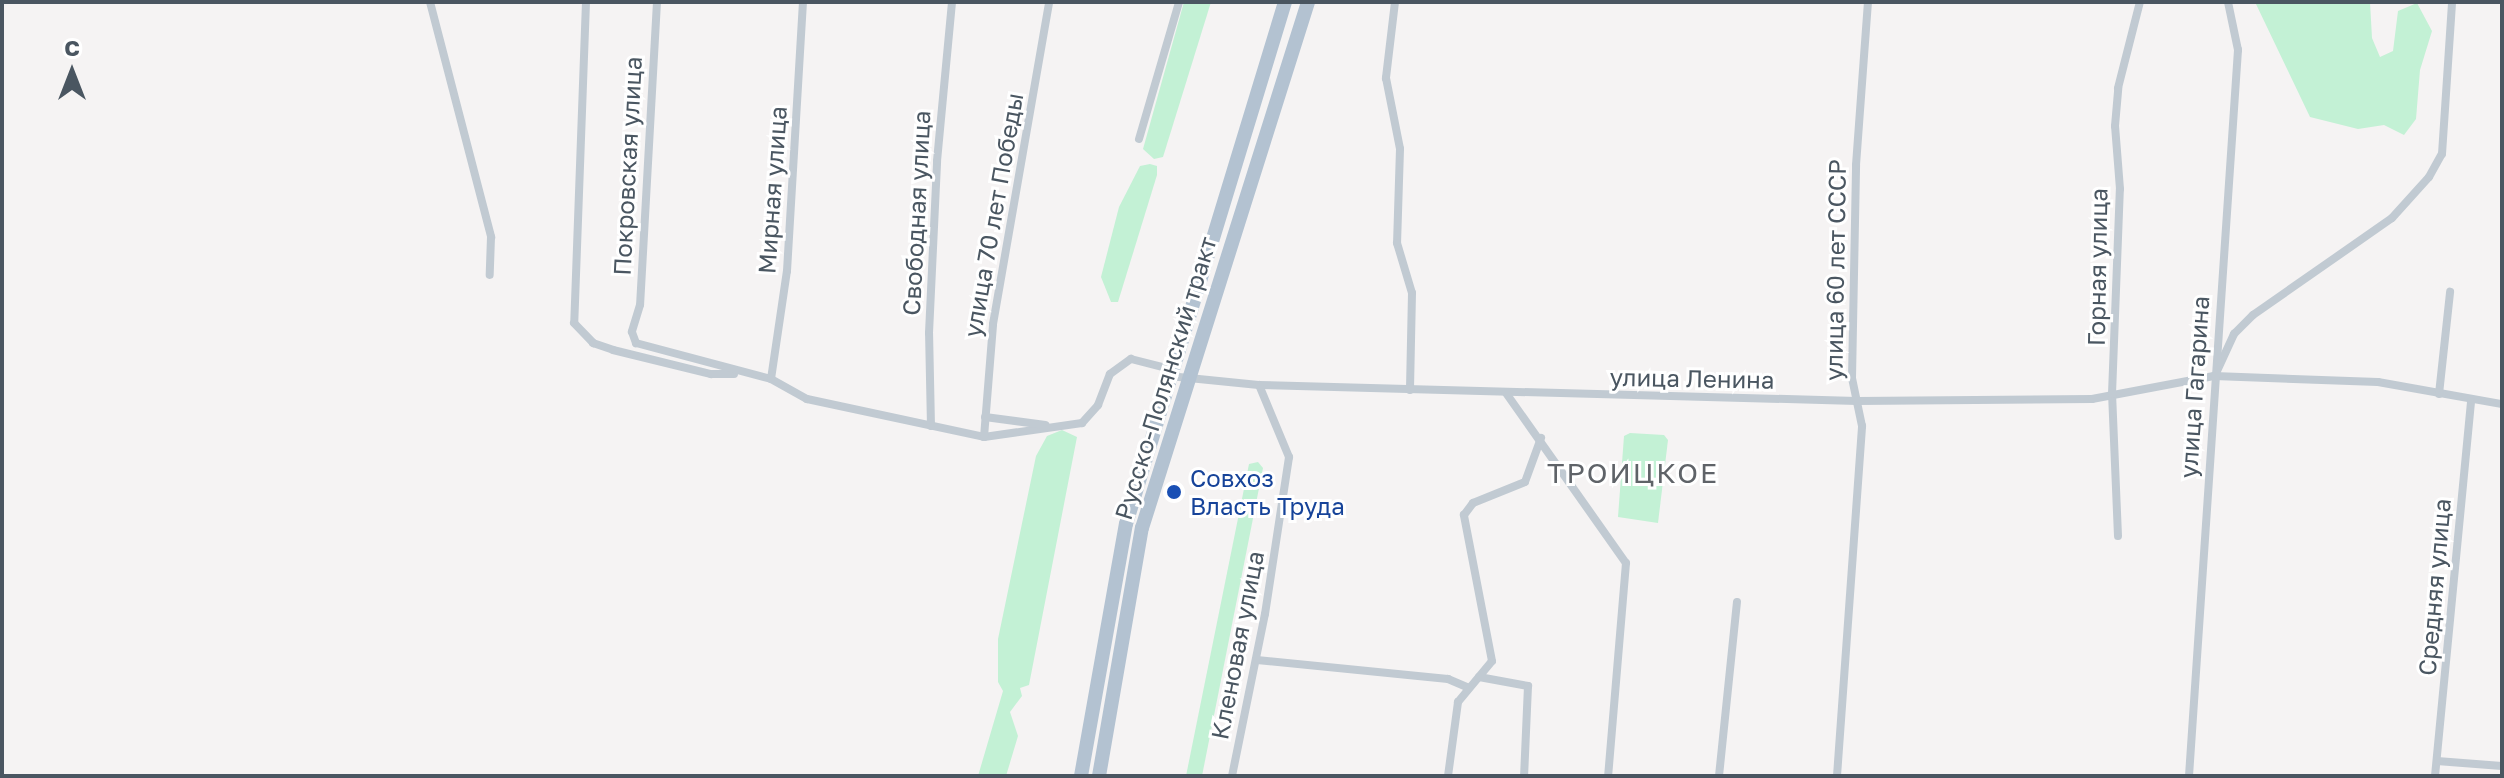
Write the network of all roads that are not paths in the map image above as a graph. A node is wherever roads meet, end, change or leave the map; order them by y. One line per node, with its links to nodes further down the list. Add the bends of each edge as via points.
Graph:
1 (430, 2): 16 (street, via 491,237)
2 (586, 2): 19 (street, via 574,323 593,343 613,350 711,374)
3 (657, 2): 19 (street, Покровская улица, via 640,305 632,332 642,347)
4 (803, 2): 21 (street, Мирная улица, via 786,283)
5 (952, 2): 35 (street, Свободная улица, via 937,161 929,333)
6 (1049, 2): 32 (street, улица 70 лет Победы, via 993,324)
7 (1179, 2): 15 (street)
8 (1308, 2): 22 (main road, Русско-Полянский тракт)
9 (1395, 2): 24 (street, via 1386,78 1400,149 1397,243 1412,293)
10 (1868, 2): 29 (street, улица 60 лет СССР, via 1856,165 1852,378)
11 (2140, 2): 26 (street, Горная улица, via 2118,88 2115,126 2120,189)
12 (2228, 2): 20 (street, улица Гагарина, via 2238,50)
13 (2452, 2): 20 (street, via 2442,154 2392,218 2253,315 2234,334)
14 (1279, 3): 18 (main road, Русско-Полянский тракт)
15 (1139, 139)
16 (490, 275)
17 (2450, 292): 27 (street)
18 (1169, 372): 22 (street, улица Ленина); 34 (street, улица Ленина, via 1131,359 1110,374 1091,417 1082,423); 45 (main road, Русско-Полянский тракт, via 1116,566)
19 (748, 374): 21 (street)
20 (2214, 376): 26 (street, улица Ленина); 27 (street, улица Ленина, via 2355,380); 53 (street, улица Гагарина)
21 (771, 379): 35 (street, via 807,399)
22 (1186, 380): 23 (street, улица Ленина); 46 (main road, Русско-Полянский тракт, via 1142,528)
23 (1259, 385): 24 (street, улица Ленина); 40 (street, Кленовая улица, via 1289,457)
24 (1410, 390): 25 (street, улица Ленина)
25 (1506, 393): 29 (street, улица Ленина); 37 (street)
26 (2112, 394): 28 (street, улица Ленина); 33 (street, Горная улица)
27 (2439, 394): 30 (street, улица Ленина)
28 (2092, 399): 29 (street, улица Ленина); 33 (street, via 2111,410)
29 (1857, 401): 52 (street, улица 60 лет СССР, via 1862,426 1857,537)
30 (2471, 402): 31 (street, улица Ленина); 43 (street, Средняя улица)
31 (2502, 404)
32 (985, 417): 34 (street); 36 (street, улица 70 лет Победы)
33 (2117, 423): 38 (street, Горная улица)
34 (1045, 425): 36 (street, via 1007,437)
35 (931, 426): 36 (street)
36 (984, 437)
37 (1541, 438): 41 (street, via 1525,482 1473,503 1464,515 1492,651 1492,661); 50 (street, via 1626,563)
38 (2118, 536)
39 (1737, 602): 51 (street)
40 (1257, 660): 42 (street, via 1448,679); 47 (street, Кленовая улица)
41 (1479, 677): 42 (street); 49 (street, via 1528,686)
42 (1467, 687): 48 (street, via 1458,702)
43 (2437, 761): 44 (street); 54 (street, Средняя улица)
44 (2502, 766)
45 (1081, 776)
46 (1099, 776)
47 (1232, 776)
48 (1448, 776)
49 (1524, 776)
50 (1608, 776)
51 (1719, 776)
52 (1837, 776)
53 (2189, 776)
54 (2435, 776)

